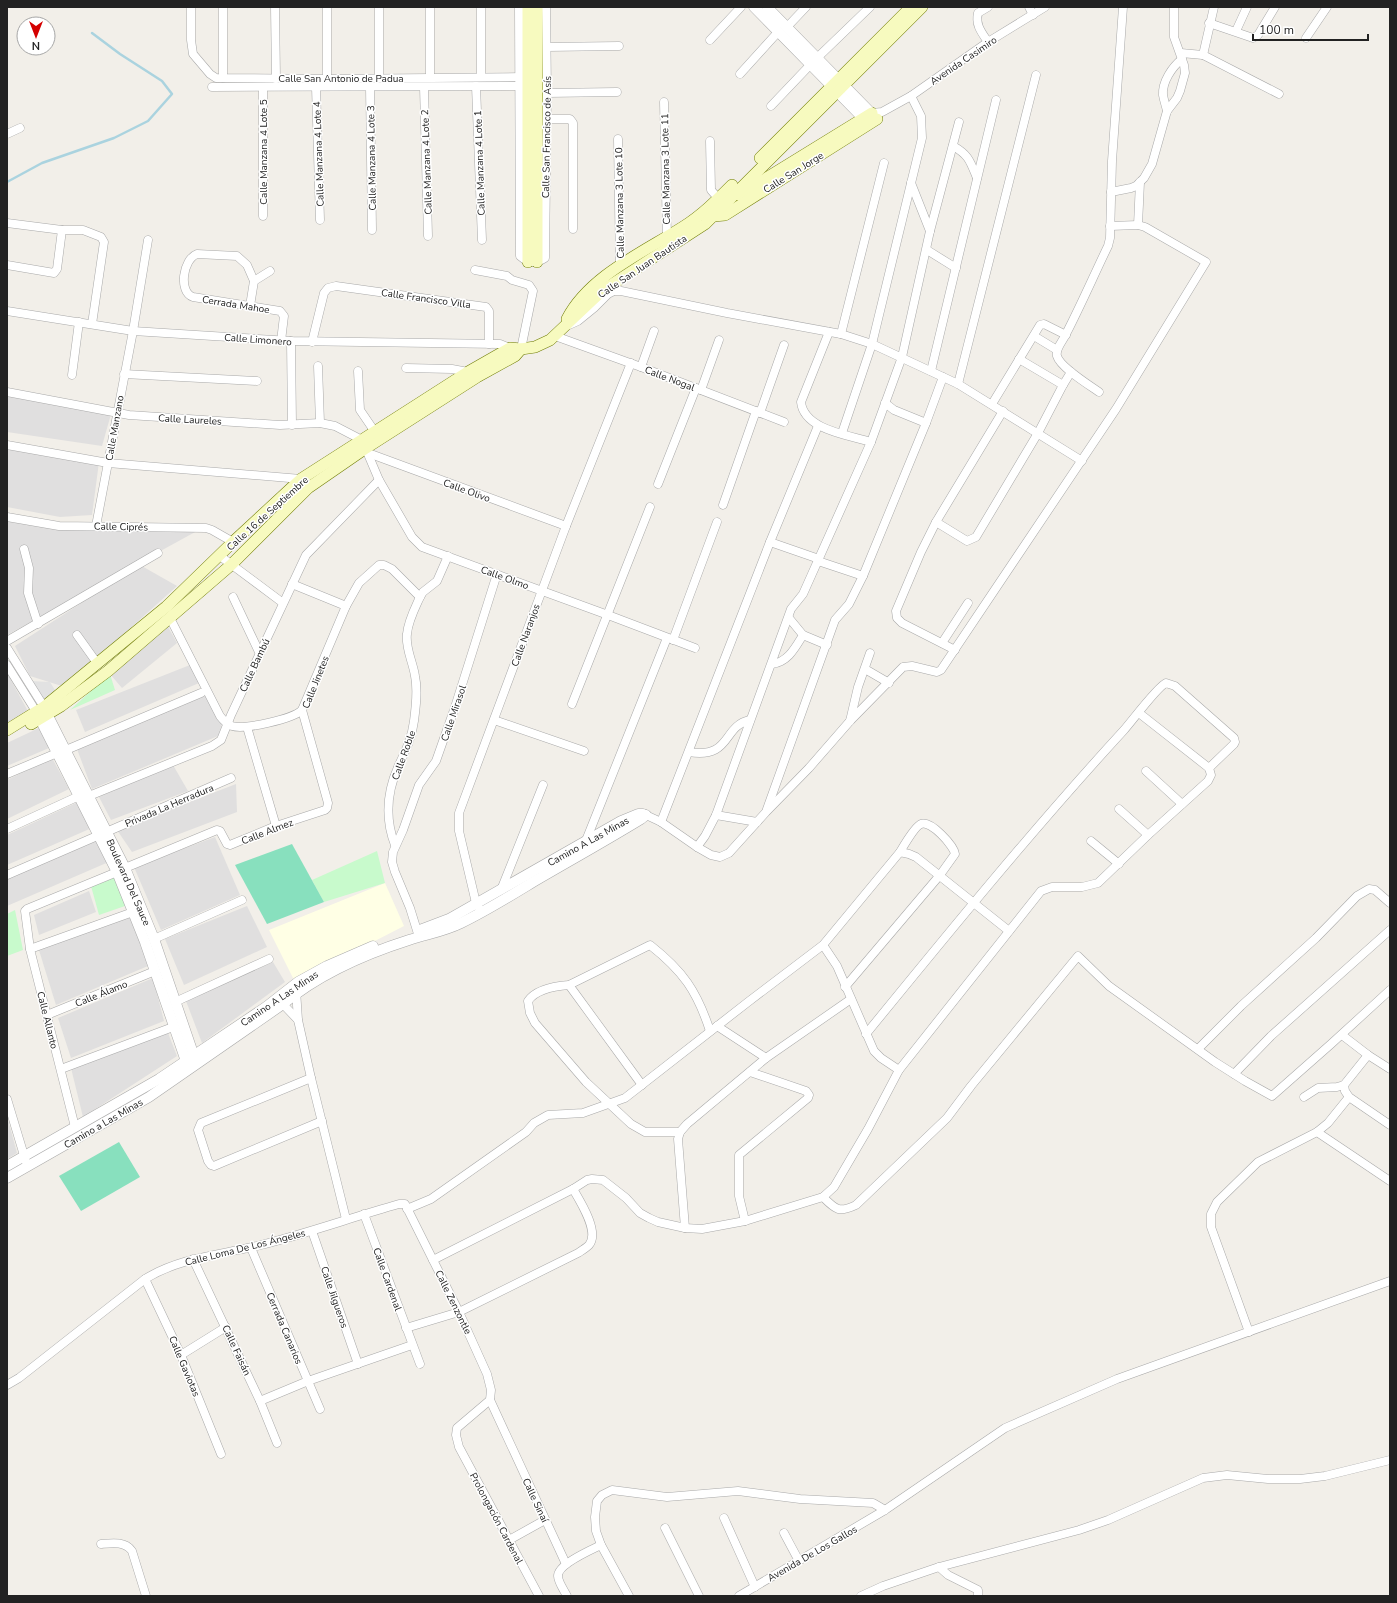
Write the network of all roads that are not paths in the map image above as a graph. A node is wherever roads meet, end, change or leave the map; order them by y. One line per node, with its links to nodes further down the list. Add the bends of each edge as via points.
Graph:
1 (191, 7): 42 (street, Calle San Antonio de Padua, via 193,54 213,77)
2 (223, 7): 42 (street)
3 (275, 7): 45 (street)
4 (327, 7): 46 (street)
5 (379, 7): 43 (street)
6 (430, 7): 44 (street)
7 (481, 7): 41 (street)
8 (519, 7): 47 (street, Calle San Francisco de Asís)
9 (528, 7): 47 (main road, Calle San Francisco de Asís)
10 (536, 7): 47 (main road, Calle San Francisco de Asís)
11 (546, 7): 35 (street, Calle San Francisco de Asís)
12 (740, 7): 32 (street)
13 (754, 7): 29 (street)
14 (767, 7): 29 (street)
15 (806, 7): 29 (street)
16 (870, 7): 38 (street)
17 (911, 7): 48 (main road, Calle San Juan Bautista)
18 (922, 7): 48 (main road, Calle San Juan Bautista)
19 (988, 7): 33 (street, via 978,13 977,24)
20 (1045, 7): 27 (street, Avenida Casimiro)
21 (1123, 7): 74 (street)
22 (1174, 7): 37 (street, via 1174,37)
23 (1214, 7): 28 (street)
24 (1247, 7): 30 (street)
25 (1275, 7): 30 (street, via 1255,37 1250,38)
26 (1327, 7): 31 (street)
27 (1031, 11): 33 (street, Avenida Casimiro)
28 (1209, 23): 30 (street); 36 (street)
29 (782, 29): 38 (street); 39 (street)
30 (1236, 31)
31 (1306, 38)
32 (710, 40)
33 (988, 42): 57 (street, Avenida Casimiro)
34 (619, 46): 35 (street)
35 (547, 47): 47 (street, Calle San Francisco de Asís)
36 (1203, 55): 37 (street); 56 (street)
37 (1181, 56): 61 (street, via 1170,72 1164,90); 61 (street, via 1184,65 1183,83 1177,98)
38 (814, 61): 48 (street); 60 (street)
39 (740, 74)
40 (1036, 75): 133 (street)
41 (481, 77): 44 (street, Calle San Antonio de Padua); 47 (street, Calle San Antonio de Padua)
42 (223, 78): 45 (street, Calle San Antonio de Padua)
43 (379, 78): 44 (street, Calle San Antonio de Padua); 46 (street, Calle San Antonio de Padua)
44 (430, 78)
45 (276, 79): 46 (street, Calle San Antonio de Padua)
46 (327, 79)
47 (534, 83): 49 (street, Calle San Antonio de Padua); 55 (street); 63 (street, Calle San Francisco de Asís); 91 (main road, Calle San Francisco de Asís)
48 (838, 85): 62 (street); 75 (main road, Calle San Juan Bautista)
49 (476, 86): 54 (street, Calle San Antonio de Padua); 89 (street, Calle Manzana 4 Lote 1)
50 (212, 87): 51 (street, Calle San Antonio de Padua)
51 (263, 87): 52 (street, Calle San Antonio de Padua); 77 (street, Calle Manzana 4 Lote 5)
52 (316, 87): 53 (street, Calle San Antonio de Padua); 78 (street, Calle Manzana 4 Lote 4)
53 (370, 87): 54 (street, Calle San Antonio de Padua); 84 (street, Calle Manzana 4 Lote 3)
54 (424, 87): 86 (street, Calle Manzana 4 Lote 2)
55 (617, 92)
56 (1279, 94)
57 (911, 96): 62 (street, Avenida Casimiro); 73 (street, via 922,123 922,138)
58 (996, 100): 71 (street)
59 (664, 102): 87 (street, Calle Manzana 3 Lote 11)
60 (770, 106)
61 (1167, 111): 72 (street, via 1152,164)
62 (873, 117): 75 (main road, Calle San Jorge, via 741,194); 76 (main road, Calle San Jorge, via 725,214)
63 (546, 119): 82 (street, via 570,119 573,123); 91 (street, Calle San Francisco de Asís, via 545,258)
64 (959, 122): 69 (street)
65 (20, 128): 66 (street)
66 (7, 134)
67 (618, 140): 93 (street, Calle Manzana 3 Lote 10)
68 (710, 141): 75 (street, via 711,190 714,195)
69 (953, 146): 71 (street, via 969,158); 85 (street)
70 (884, 163): 106 (street)
71 (977, 178): 94 (street)
72 (1140, 182): 74 (street, via 1126,190); 80 (street)
73 (911, 183): 85 (street); 115 (street)
74 (1111, 192): 81 (street)
75 (726, 197): 76 (main road, Calle San Juan Bautista)
76 (709, 213): 87 (main road, Calle San Juan Bautista); 102 (main road, Calle San Juan Bautista, via 696,231 603,290)
77 (263, 216)
78 (320, 220)
79 (7, 223): 83 (street)
80 (1138, 225): 81 (street); 154 (street, via 1206,262)
81 (1110, 226): 107 (street, via 1108,246)
82 (574, 229)
83 (62, 230): 92 (street, via 58,269 54,274); 101 (street, via 83,230 99,235 103,239)
84 (372, 230)
85 (930, 231): 90 (street)
86 (428, 236)
87 (667, 237): 93 (main road, Calle San Juan Bautista)
88 (148, 240): 103 (street, Calle Manzano)
89 (482, 240)
90 (927, 250): 94 (street); 119 (street)
91 (532, 262)
92 (7, 265)
93 (620, 266): 102 (main road, Calle San Juan Bautista, via 589,289 574,306)
94 (956, 268): 126 (street)
95 (475, 270): 117 (street, via 507,276 530,285 534,291)
96 (270, 271): 97 (street)
97 (254, 281): 98 (street); 98 (street, Cerrada Mahoe, via 247,265 237,256 197,254 186,266 184,289 193,297)
98 (250, 306): 111 (street, Cerrada Mahoe, via 283,313)
99 (7, 311): 100 (street, Calle Limonero)
100 (80, 322): 101 (street, Calle Limonero); 130 (street)
101 (92, 324): 103 (street, Calle Limonero)
102 (564, 327): 105 (street, via 578,321 608,294 621,291); 108 (main road, Calle 16 de Septiembre)
103 (133, 331): 111 (street, Calle Limonero); 129 (street, Calle Manzano)
104 (654, 331): 123 (street)
105 (829, 332): 106 (street); 147 (street, via 802,402 804,413)
106 (841, 334): 115 (street)
107 (1066, 335): 109 (street, via 1042,324); 118 (street)
108 (555, 336): 117 (main road, Calle 16 de Septiembre, via 543,344); 121 (street, Calle Nogal)
109 (1034, 336): 118 (street); 120 (street)
110 (719, 340): 135 (street)
111 (281, 341): 112 (street, Calle Limonero)
112 (291, 341): 113 (street, Calle Limonero); 146 (street)
113 (312, 342): 114 (street, Calle Limonero); 114 (street, Calle Francisco Villa, via 324,293 328,288 336,286 486,306 489,311)
114 (490, 344): 117 (street, Calle Limonero)
115 (872, 344): 119 (street); 149 (street)
116 (784, 345): 141 (street)
117 (516, 349): 127 (main road, Calle 16 de Septiembre); 153 (main road, Calle 16 de Septiembre, via 515,356)
118 (1057, 350): 128 (street, via 1059,360)
119 (902, 357): 126 (street); 138 (street)
120 (1019, 359): 134 (street); 139 (street)
121 (631, 363): 123 (street, Calle Nogal); 165 (street, Calle Naranjos)
122 (318, 366): 144 (street)
123 (641, 367): 135 (street, Calle Nogal)
124 (406, 368): 127 (street, via 452,368)
125 (358, 371): 148 (street, via 360,410)
126 (931, 371): 131 (street)
127 (468, 372): 148 (main road, Calle 16 de Septiembre)
128 (1071, 372): 134 (street); 137 (street)
129 (124, 374): 132 (street); 142 (street, Calle Manzano)
130 (72, 375)
131 (943, 377): 133 (street); 145 (street)
132 (257, 381)
133 (958, 384): 139 (street)
134 (1063, 385): 150 (street)
135 (698, 389): 141 (street, Calle Nogal); 158 (street)
136 (7, 392): 142 (street, Calle Laureles)
137 (1099, 392)
138 (885, 403): 145 (street, via 898,412); 151 (street)
139 (992, 404): 140 (street)
140 (1003, 410): 150 (street); 163 (street)
141 (758, 412): 143 (street, Calle Nogal); 159 (street)
142 (118, 413): 146 (street, Calle Laureles); 155 (street, Calle Manzano)
143 (784, 422)
144 (320, 423): 146 (street, Calle Laureles); 153 (street, Calle Laureles, via 335,426)
145 (926, 423): 175 (street)
146 (292, 425)
147 (818, 426): 149 (street); 167 (street)
148 (375, 432): 153 (main road, Calle 16 de Septiembre)
149 (842, 433): 151 (street)
150 (1038, 433): 154 (street); 163 (street, via 976,537 967,541)
151 (871, 442): 172 (street)
152 (7, 444): 155 (street)
153 (366, 447): 156 (main road, Calle 16 de Septiembre); 157 (street, Calle Olmo); 165 (street, Calle Olivo); 173 (main road, Calle 16 de Septiembre, via 308,488)
154 (1082, 460): 195 (street)
155 (108, 463): 156 (street); 164 (street, Calle Manzano)
156 (301, 479): 166 (main road, Calle 16 de Septiembre)
157 (379, 480): 171 (street, Calle Olmo, via 414,541 422,547); 176 (street, Calle Bambú, via 306,555)
158 (658, 484)
159 (723, 505)
160 (650, 507): 183 (street)
161 (7, 517): 164 (street, Calle Ciprés, via 59,526)
162 (717, 522): 189 (street)
163 (936, 522): 191 (street, via 906,585 896,615 905,625)
164 (96, 526): 166 (street, Calle Ciprés, via 206,528)
165 (566, 526): 177 (street, Calle Naranjos)
166 (233, 542): 170 (main road, Calle 16 de Septiembre)
167 (770, 542): 172 (street); 217 (street)
168 (24, 549): 186 (street, via 29,568 28,593)
169 (158, 553): 186 (street)
170 (220, 556): 173 (street); 198 (main road, Calle 16 de Septiembre, via 166,607)
171 (448, 556): 174 (street, Calle Olmo); 179 (street, Calle Roble, via 437,581)
172 (818, 560): 175 (street); 185 (street, via 803,594 793,605)
173 (231, 565): 180 (street); 184 (main road, Calle 16 de Septiembre)
174 (497, 574): 177 (street, Calle Olmo); 239 (street, Calle Mirasol, via 436,761 418,784 403,830)
175 (863, 576): 192 (street, via 849,604 835,620)
176 (292, 584): 180 (street, Calle Bambú); 182 (street)
177 (542, 590): 183 (street, Calle Olmo); 208 (street, Calle Naranjos)
178 (233, 597): 197 (street)
179 (420, 597): 182 (street, Calle Jinetes, via 392,569 379,565 359,583); 239 (street, Calle Roble, via 406,636 417,685 414,722 406,750 393,779 389,798 389,826)
180 (283, 603): 197 (street, Calle Bambú)
181 (968, 603): 191 (street)
182 (346, 606): 205 (street, Calle Jinetes)
183 (608, 615): 189 (street, Calle Olmo); 204 (street)
184 (170, 618): 206 (main road, Calle 16 de Septiembre, via 108,671); 211 (street, via 220,716)
185 (789, 618): 188 (street); 199 (street)
186 (38, 624): 190 (street)
187 (77, 635): 198 (street)
188 (803, 635): 192 (street); 199 (street, via 784,661)
189 (670, 639): 194 (street, Calle Olmo); 238 (street)
190 (7, 641)
191 (942, 643): 195 (street)
192 (827, 645): 227 (street)
193 (7, 648): 206 (street)
194 (695, 648)
195 (955, 650): 202 (street, via 942,670 937,672 902,667)
196 (870, 653): 201 (street)
197 (260, 654): 211 (street, Calle Bambú)
198 (97, 663): 206 (main road, Calle 16 de Septiembre)
199 (772, 664): 209 (street)
200 (7, 665): 206 (street)
201 (865, 669): 202 (street); 210 (street)
202 (888, 683): 210 (street)
203 (201, 693): 215 (street)
204 (572, 704)
205 (302, 710): 212 (street, via 294,716); 225 (street, Calle Jinetes)
206 (42, 713): 213 (main road); 214 (main road); 215 (street, Boulevard Del Sauce)
207 (1139, 713): 218 (street); 218 (street, via 1160,686 1166,683 1175,686 1235,740); 249 (street, via 1053,808)
208 (494, 720): 216 (street); 251 (street, Calle Naranjos, via 458,819)
209 (750, 720): 217 (street, via 738,725 719,748 706,754); 229 (street)
210 (850, 721): 227 (street)
211 (228, 724): 212 (street); 223 (street, Calle Bambú, via 221,740 212,746)
212 (247, 727): 233 (street)
213 (7, 730)
214 (7, 737)
215 (61, 751): 220 (street); 223 (street, Boulevard Del Sauce)
216 (584, 752)
217 (689, 752): 230 (street)
218 (1209, 768): 224 (street, via 1210,778)
219 (1146, 772): 224 (street)
220 (7, 774)
221 (231, 778): 235 (street, Privada La Herradura)
222 (543, 785): 247 (street)
223 (84, 796): 234 (street, Calle Bambú); 235 (street, Boulevard Del Sauce)
224 (1182, 804): 236 (street)
225 (328, 805): 233 (street, Calle Almez, via 325,810)
226 (1119, 809): 236 (street)
227 (766, 812): 231 (street)
228 (646, 815): 230 (street); 232 (street, Camino A Las Minas, via 638,814)
229 (716, 815): 231 (street); 240 (street)
230 (662, 822): 240 (street)
231 (756, 822): 240 (street, via 729,853 720,857)
232 (623, 825): 238 (street, Camino A Las Minas); 242 (street, Camino A Las Minas)
233 (276, 826): 244 (street, Calle Almez, via 229,845 218,829)
234 (7, 829)
235 (103, 833): 244 (street, Boulevard Del Sauce); 245 (street, Privada La Herradura)
236 (1148, 835): 243 (street)
237 (1091, 841): 243 (street)
238 (584, 844): 242 (street); 247 (street, Camino A Las Minas)
239 (395, 845): 256 (street, Calle Roble, via 392,862)
240 (696, 847)
241 (900, 852): 246 (street, via 916,857); 246 (street, via 920,824 931,827 939,832 954,852 954,856); 258 (street)
242 (578, 856): 251 (street, Camino A Las Minas)
243 (1119, 864): 255 (street, via 1093,885 1044,889)
244 (121, 870): 252 (street, Calle Almez); 253 (street, Boulevard Del Sauce); 257 (street, Boulevard Del Sauce)
245 (7, 875)
246 (940, 875): 249 (street); 263 (street)
247 (501, 890): 251 (street, Camino A Las Minas)
248 (242, 900): 257 (street)
249 (973, 903): 255 (street); 273 (street)
250 (1390, 903): 275 (street, via 1375,890 1370,889 1357,896)
251 (479, 908): 256 (street, Camino A Las Minas, via 449,928)
252 (25, 912): 259 (street, Calle Allanto)
253 (133, 912): 259 (street); 261 (street, Boulevard Del Sauce)
254 (1390, 930): 283 (street, via 1271,1036)
255 (1009, 931): 281 (street)
256 (418, 934): 264 (street, Camino A Las Minas)
257 (154, 939): 268 (street, Boulevard Del Sauce)
258 (823, 945): 263 (street, via 837,966); 272 (street)
259 (30, 949): 269 (street, Calle Allanto)
260 (269, 959): 268 (street)
261 (155, 971): 269 (street, Calle Álamo); 271 (street, Boulevard Del Sauce)
262 (569, 985): 272 (street, via 650,944 684,978); 285 (street); 290 (street, via 535,994 528,1001 530,1013 535,1023 586,1082)
263 (845, 987): 266 (street)
264 (296, 989): 267 (street, Camino A Las Minas); 270 (street)
265 (1390, 990): 274 (street)
266 (851, 999): 273 (street); 277 (street)
267 (280, 1001): 270 (street); 278 (street, Camino A Las Minas)
268 (175, 1002): 278 (street, Boulevard Del Sauce)
269 (47, 1016): 279 (street, Calle Allanto)
270 (298, 1020): 284 (street)
271 (173, 1027): 278 (street, Boulevard Del Sauce); 279 (street)
272 (714, 1029): 277 (street); 285 (street)
273 (866, 1034): 281 (street, via 874,1051)
274 (1342, 1035): 276 (street); 283 (street, via 1272,1096)
275 (1198, 1049): 283 (street); 302 (street, via 1109,986 1078,956 971,1086 948,1118 856,1205 843,1211)
276 (1368, 1055): 280 (street); 286 (street)
277 (766, 1058): 282 (street)
278 (191, 1063): 293 (street, Camino a Las Minas); 298 (street, Camino a Las Minas, via 137,1104)
279 (61, 1069): 293 (street, Calle Allanto)
280 (1390, 1069)
281 (899, 1070): 302 (street, via 834,1187)
282 (750, 1072): 294 (street); 306 (street, via 806,1091 809,1095 739,1155 739,1196)
283 (1234, 1074)
284 (311, 1078): 291 (street); 291 (street, via 201,1123 198,1130 208,1161 214,1166)
285 (642, 1085): 290 (street, via 625,1098)
286 (1344, 1085): 287 (street, via 1318,1088); 288 (street)
287 (1304, 1097)
288 (1349, 1097): 292 (street); 295 (street)
289 (7, 1102): 296 (street)
290 (609, 1104): 294 (street, via 641,1131); 303 (street, via 583,1113 553,1114 539,1119 526,1132 431,1199)
291 (322, 1121): 305 (street)
292 (1390, 1125)
293 (76, 1127): 296 (street, Camino a Las Minas)
294 (680, 1132): 307 (street, via 678,1139)
295 (1317, 1132): 300 (street); 317 (street, via 1258,1162 1217,1202 1211,1214 1210,1227)
296 (24, 1156): 297 (street, Camino a Las Minas); 298 (street)
297 (7, 1166)
298 (27, 1167): 299 (street, Camino a Las Minas)
299 (7, 1178)
300 (1390, 1181)
301 (573, 1189): 307 (street, via 586,1180 603,1180 640,1213 658,1222); 311 (street); 314 (street, via 590,1220 589,1245 578,1253)
302 (823, 1197): 306 (street)
303 (407, 1208): 304 (street, Calle Loma De Los Ángeles, via 402,1204); 311 (street, Calle Zenzontle)
304 (364, 1214): 305 (street, Calle Loma De Los Ángeles); 316 (street, Calle Cardenal)
305 (346, 1219): 308 (street, Calle Loma De Los Ángeles)
306 (745, 1221): 307 (street, via 702,1229)
307 (685, 1228)
308 (312, 1231): 309 (street, Calle Loma De Los Ángeles); 320 (street, Calle Jilgueros)
309 (251, 1248): 310 (street, Calle Loma De Los Ángeles); 322 (street, Cerrada Canarios)
310 (193, 1259): 312 (street, Calle Loma De Los Ángeles, via 166,1268); 315 (street, Calle Faisán)
311 (433, 1260): 314 (street, Calle Zenzontle)
312 (145, 1279): 319 (street, Calle Gaviotas); 323 (street, Calle Loma De Los Ángeles)
313 (1390, 1281): 317 (street, Avenida De Los Gallos)
314 (459, 1312): 316 (street); 324 (street, Calle Zenzontle, via 487,1374 491,1390)
315 (226, 1327): 319 (street); 325 (street, Calle Faisán)
316 (406, 1328): 318 (street, Calle Cardenal)
317 (1249, 1332): 330 (street, Avenida De Los Gallos, via 1117,1379 1005,1428)
318 (412, 1345): 320 (street); 321 (street, Calle Cardenal)
319 (181, 1355): 328 (street, Calle Gaviotas)
320 (358, 1364): 322 (street)
321 (420, 1364)
322 (308, 1381): 325 (street); 326 (street, Cerrada Canarios)
323 (7, 1385)
324 (490, 1400): 332 (street, Calle Sinaí); 335 (street, Prolongación Cardenal, via 457,1428 456,1440)
325 (260, 1401): 327 (street, Calle Faisán)
326 (320, 1409)
327 (277, 1444)
328 (222, 1454)
329 (1390, 1460): 340 (street, via 1325,1476 1306,1478 1268,1479 1227,1475 1203,1478 1079,1530)
330 (885, 1510): 337 (street, via 873,1503 800,1499 738,1491 667,1497 612,1490 597,1501 596,1531); 338 (street, Avenida De Los Gallos)
331 (724, 1518): 341 (street)
332 (545, 1520): 335 (street); 339 (street, Calle Sinaí)
333 (665, 1528): 346 (street)
334 (784, 1533): 338 (street)
335 (509, 1540): 343 (street, Prolongación Cardenal)
336 (101, 1544): 342 (street, via 116,1543 130,1548)
337 (601, 1545): 339 (street); 345 (street)
338 (799, 1561): 341 (street, Avenida De Los Gallos)
339 (566, 1564): 344 (street, via 560,1569 558,1580)
340 (939, 1567): 348 (street); 349 (street, via 948,1575 978,1590)
341 (755, 1587): 347 (street, Avenida De Los Gallos)
342 (146, 1596)
343 (539, 1596)
344 (567, 1596)
345 (629, 1596)
346 (699, 1596)
347 (739, 1596)
348 (861, 1596)
349 (978, 1596)

